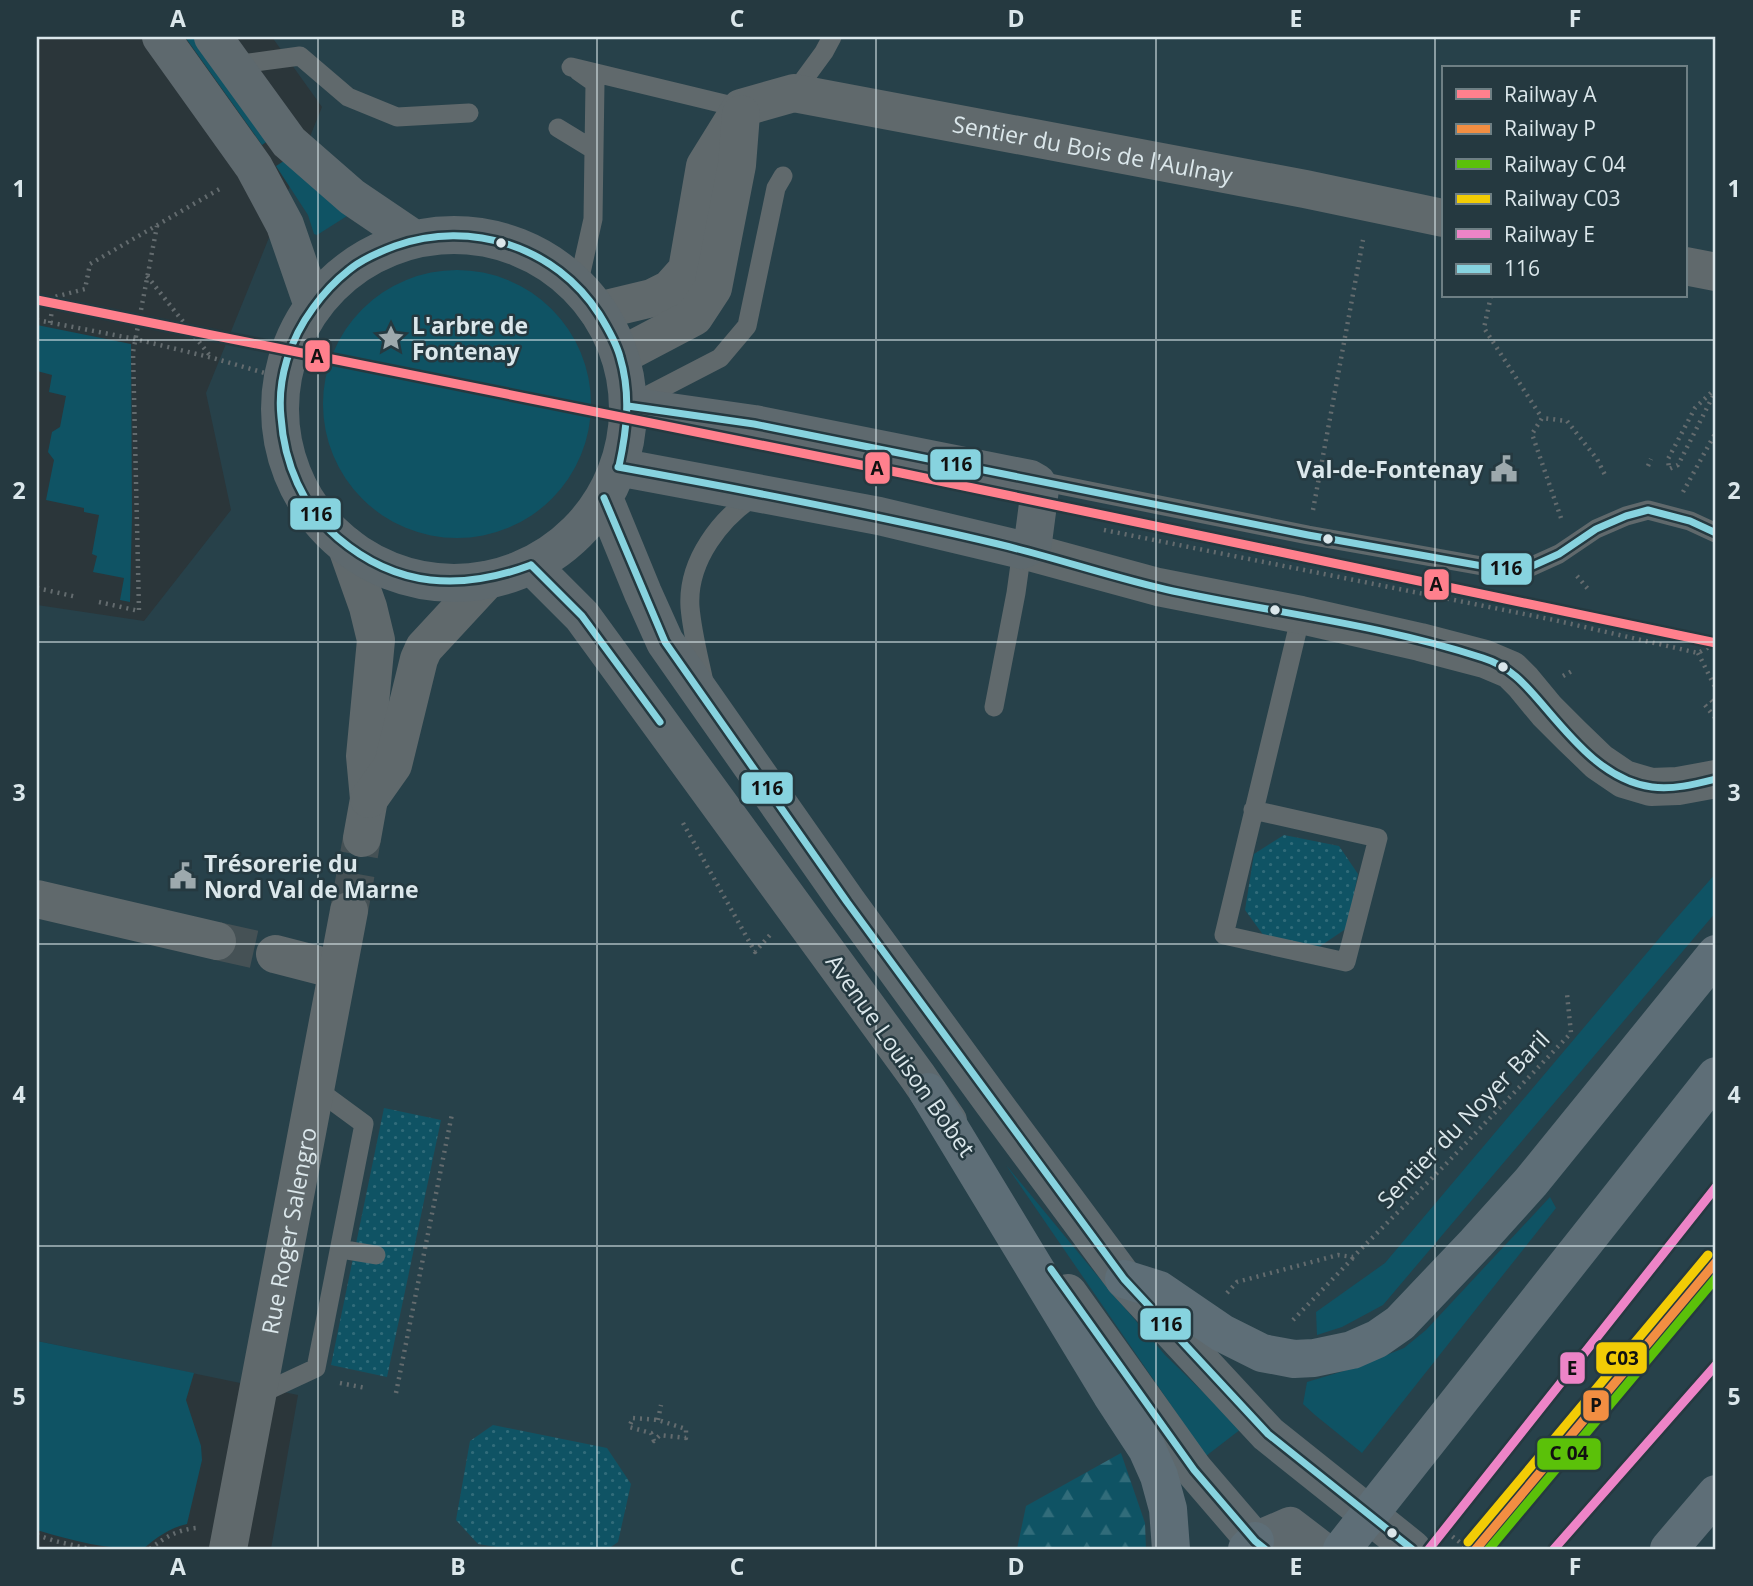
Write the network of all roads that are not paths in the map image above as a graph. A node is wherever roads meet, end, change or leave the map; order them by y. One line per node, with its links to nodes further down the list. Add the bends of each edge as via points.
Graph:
1 (161, 37): 13 (main road, via 254,167 285,225)
2 (832, 37): 4 (lane)
3 (223, 51): 6 (lane, via 300,56 348,97 397,117 447,107); 11 (main road, via 289,142 352,197)
4 (794, 93): 5 (street, Sentier du Bois de l'Aulnay); 10 (street, Sentier du Bois de l'Aulnay)
5 (741, 108): 8 (lane, via 571,67 595,83); 12 (street, via 705,166 687,270 670,289 652,298); 14 (street, via 737,165 713,288 694,317)
6 (469, 113)
7 (558, 128): 8 (lane)
8 (594, 150): 12 (lane)
9 (783, 176): 15 (lane, via 776,188 747,326 720,358)
10 (1442, 218)
11 (414, 239): 12 (main road, via 453,234 517,246 559,270); 13 (main road, via 359,262)
12 (588, 299): 14 (main road)
13 (313, 306): 20 (main road, via 299,328 282,378 285,452 319,519)
14 (620, 356): 15 (main road)
15 (628, 406): 16 (main road, via 754,424); 17 (main road, via 626,437)
16 (1030, 479): 19 (lane, via 1499,569 1528,568 1596,529 1647,510); 21 (main road, via 1037,483 1040,495 1033,542)
17 (611, 483): 18 (main road); 22 (main road, via 584,525); 25 (main road, Avenue Louison Bobet, via 643,593 665,642)
18 (758, 493): 21 (main road); 25 (lane, via 721,524 698,560 693,580 690,604)
19 (1716, 533)
20 (346, 545): 23 (main road, via 378,565 412,578 450,583); 28 (street, via 376,640 365,756)
21 (1022, 550): 24 (street, via 1158,587); 26 (lane)
22 (531, 565): 23 (main road); 39 (main road, Avenue Louison Bobet, via 582,616)
23 (487, 580): 28 (street, via 424,648 393,765)
24 (1301, 615): 27 (street, via 1420,642 1511,670 1599,762 1624,779 1651,787); 29 (lane)
25 (708, 705): 42 (main road, Avenue Louison Bobet)
26 (994, 707)
27 (1716, 779)
28 (369, 799): 30 (street)
29 (1253, 810): 29 (lane, via 1224,935 1346,962 1378,838)
30 (362, 838)
31 (37, 899): 33 (street)
32 (349, 911): 36 (street, Rue Roger Salengro)
33 (217, 941)
34 (275, 954): 36 (street)
35 (1716, 954): 42 (highway, via 1531,1182 1400,1323 1377,1339 1314,1358 1262,1353 1222,1333 1158,1290)
36 (337, 970): 38 (street, Rue Roger Salengro)
37 (1716, 1076): 49 (highway)
38 (315, 1088): 40 (lane, via 364,1124); 43 (street, Rue Roger Salengro)
39 (928, 1092): 46 (main road, Avenue Louison Bobet, via 1194,1470); 47 (highway, via 1147,1449 1168,1509)
40 (340, 1250): 41 (lane); 43 (lane, via 316,1368)
41 (376, 1255)
42 (1124, 1279): 50 (main road, Avenue Louison Bobet, via 1268,1434)
43 (258, 1395): 45 (street, Rue Roger Salengro)
44 (1716, 1494): 51 (highway)
45 (230, 1541)
46 (1256, 1546): 48 (main road, via 1290,1526)
47 (1171, 1549)
48 (1320, 1549)
49 (1342, 1549)
50 (1412, 1549)
51 (1669, 1549)

